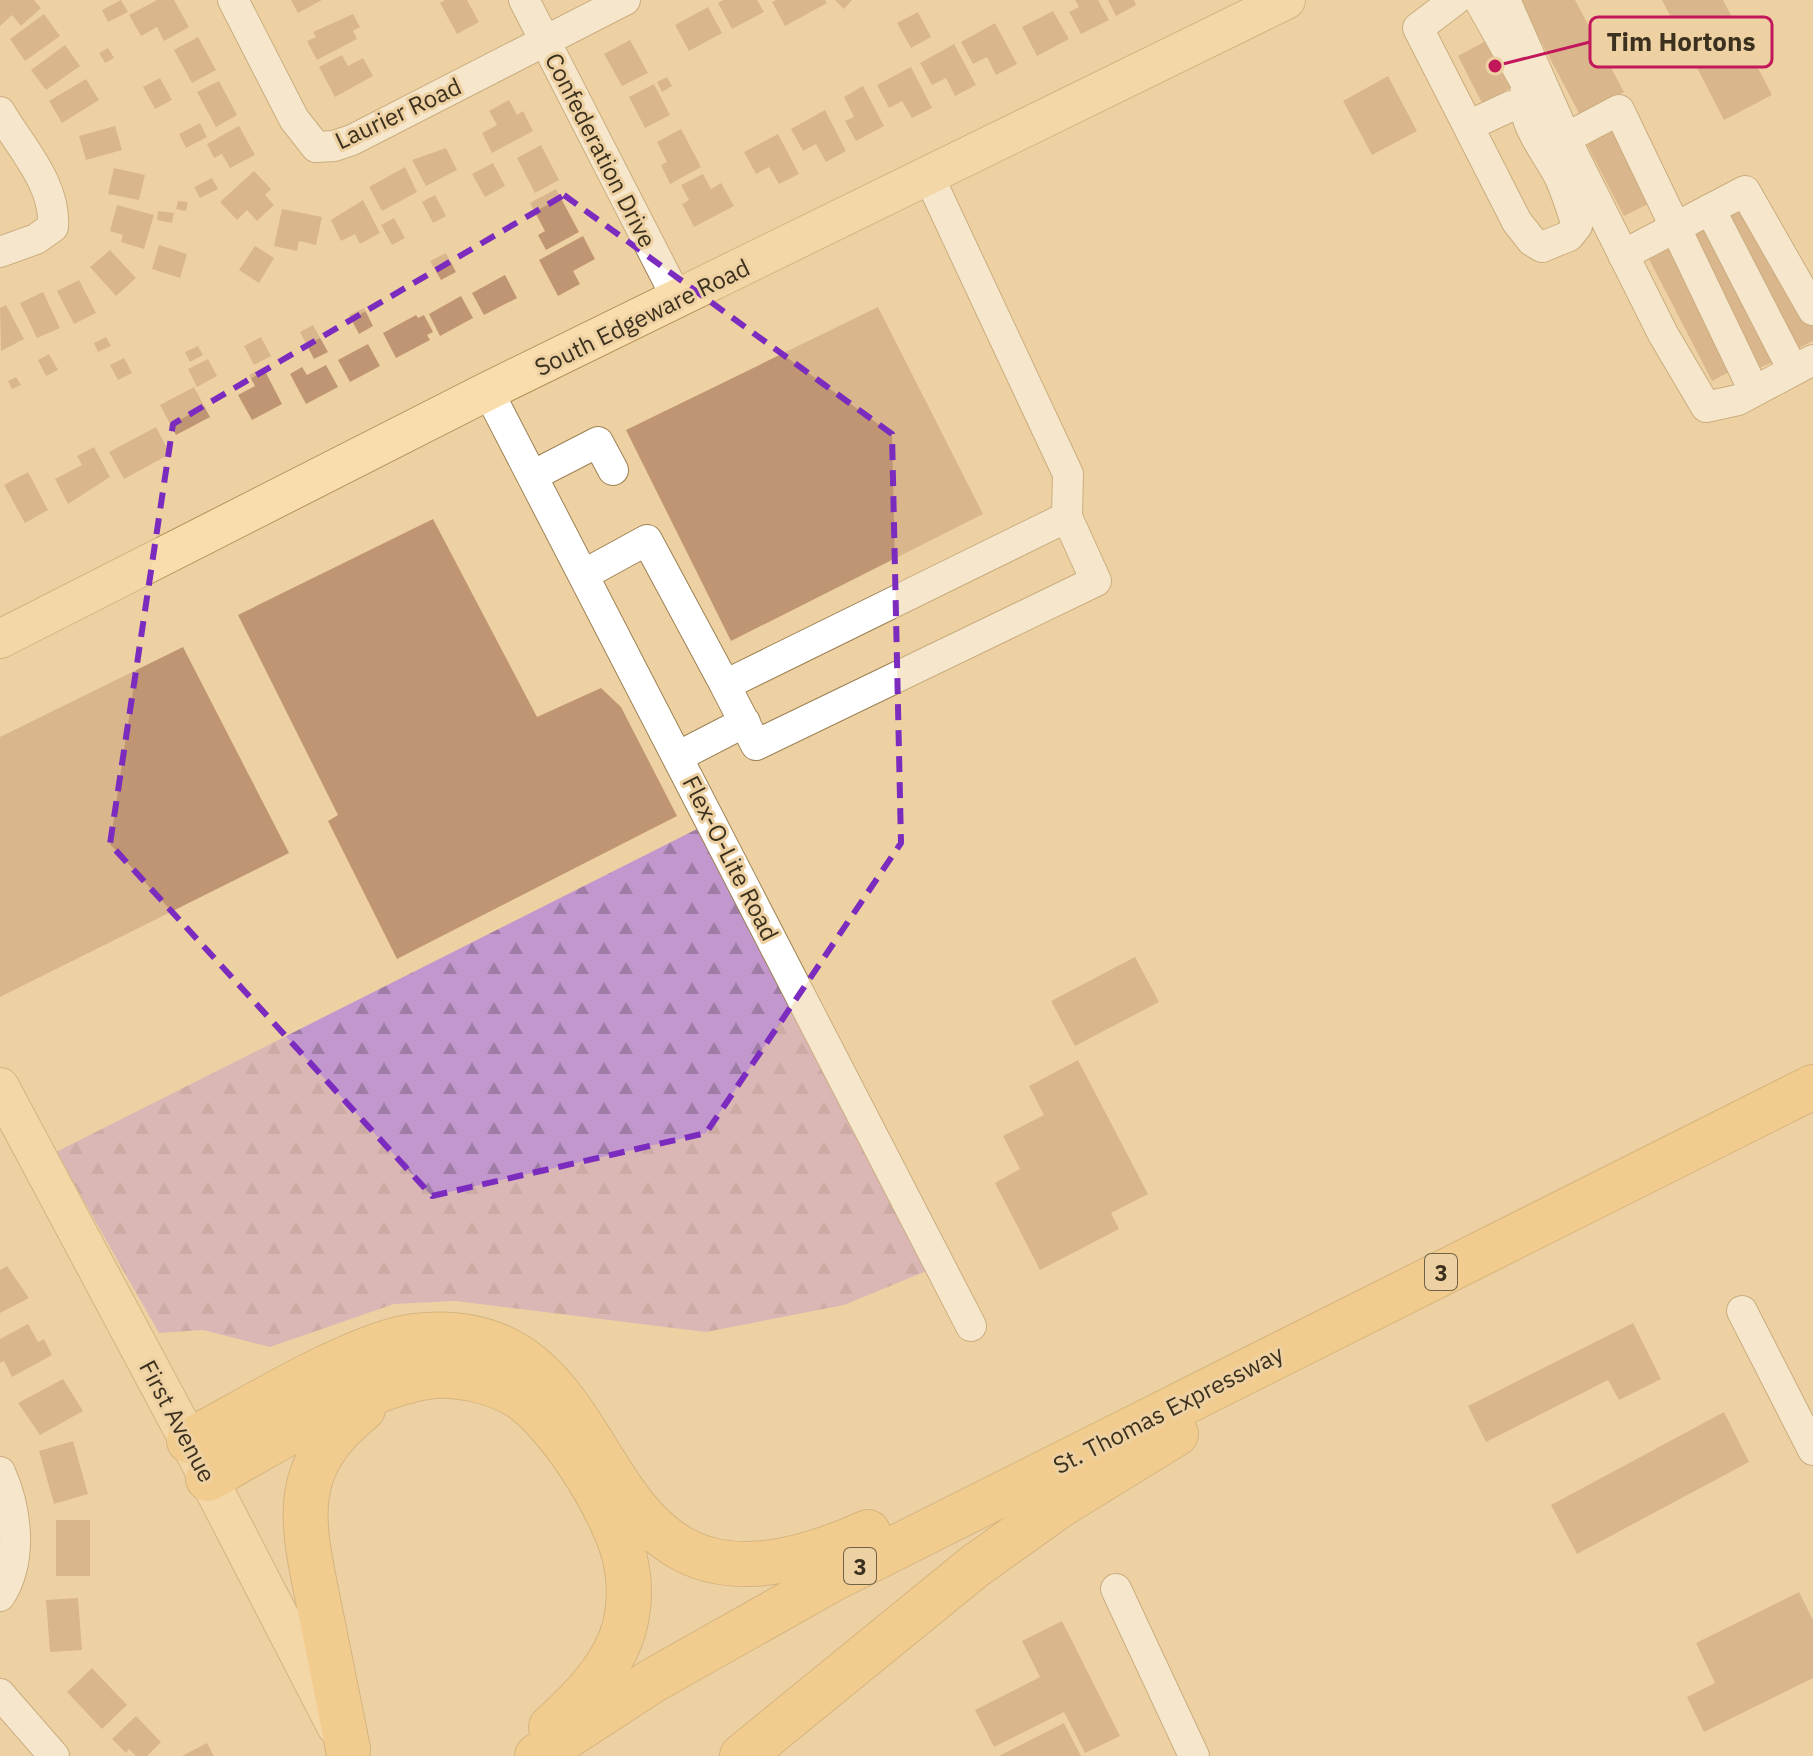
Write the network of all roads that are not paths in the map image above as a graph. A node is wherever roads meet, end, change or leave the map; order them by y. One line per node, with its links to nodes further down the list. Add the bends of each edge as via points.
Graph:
1 (233, 0): 8 (street, Laurier Road, via 294,119 316,147 352,140)
2 (524, 0): 8 (street, Confederation Drive)
3 (625, 0): 8 (street)
4 (1286, 0): 13 (main road, South Edgeware Road)
5 (1455, 0): 11 (street, via 1418,28)
6 (1479, 0): 11 (street, via 1527,85 1529,123 1577,226 1569,236 1542,247 1532,241)
7 (1505, 0): 12 (street)
8 (545, 41): 18 (street, Confederation Drive)
9 (1511, 106): 11 (street)
10 (0, 112): 16 (street, via 48,189 54,214 53,227 36,239)
11 (1468, 126)
12 (1566, 138): 15 (street, via 1619,110); 17 (street)
13 (929, 177): 18 (main road, South Edgeware Road); 25 (street, via 1068,474)
14 (1710, 209): 15 (street); 19 (street, via 1745,191); 20 (street)
15 (1675, 228): 17 (street); 22 (street)
16 (0, 252)
17 (1623, 255): 22 (street, via 1706,407)
18 (678, 300): 21 (main road, South Edgeware Road)
19 (1813, 310)
20 (1803, 365): 22 (street)
21 (488, 391): 24 (street, Flex-O-Lite Road); 27 (main road, South Edgeware Road)
22 (1754, 391)
23 (613, 470): 24 (street, via 598,442)
24 (532, 476): 26 (street, Flex-O-Lite Road)
25 (1067, 517): 28 (street); 29 (street, via 1096,581 756,745)
26 (583, 575): 28 (street, via 647,540); 30 (street, Flex-O-Lite Road)
27 (0, 639)
28 (725, 685): 29 (street)
29 (745, 722): 30 (street)
30 (679, 756): 35 (street, Flex-O-Lite Road)
31 (0, 1087): 39 (main road, First Avenue)
32 (1813, 1087): 33 (highway, St. Thomas Expressway / 3)
33 (1687, 1148): 37 (highway, St. Thomas Expressway / 3); 48 (highway, via 1216,1409 1059,1506 909,1617)
34 (1742, 1311): 38 (street)
35 (971, 1326)
36 (416, 1380): 39 (highway); 44 (highway, via 383,1395 342,1426 311,1473 304,1506 307,1557); 46 (highway, via 473,1379 511,1392 533,1407 578,1464 625,1557 625,1626 612,1656 590,1688)
37 (1194, 1396): 39 (highway, via 1097,1426 832,1548 757,1565 697,1557 677,1548 624,1496 558,1389 501,1348 448,1335 411,1336 381,1346); 47 (highway, St. Thomas Expressway / 3, via 820,1586 652,1681)
38 (1813, 1450)
39 (199, 1460): 44 (main road, First Avenue)
40 (0, 1472): 42 (street, via 15,1531 8,1582)
41 (1116, 1589): 49 (street)
42 (0, 1596)
43 (0, 1694): 45 (street)
44 (350, 1753)
45 (54, 1756)
46 (520, 1756)
47 (537, 1756)
48 (742, 1756)
49 (1194, 1756)

